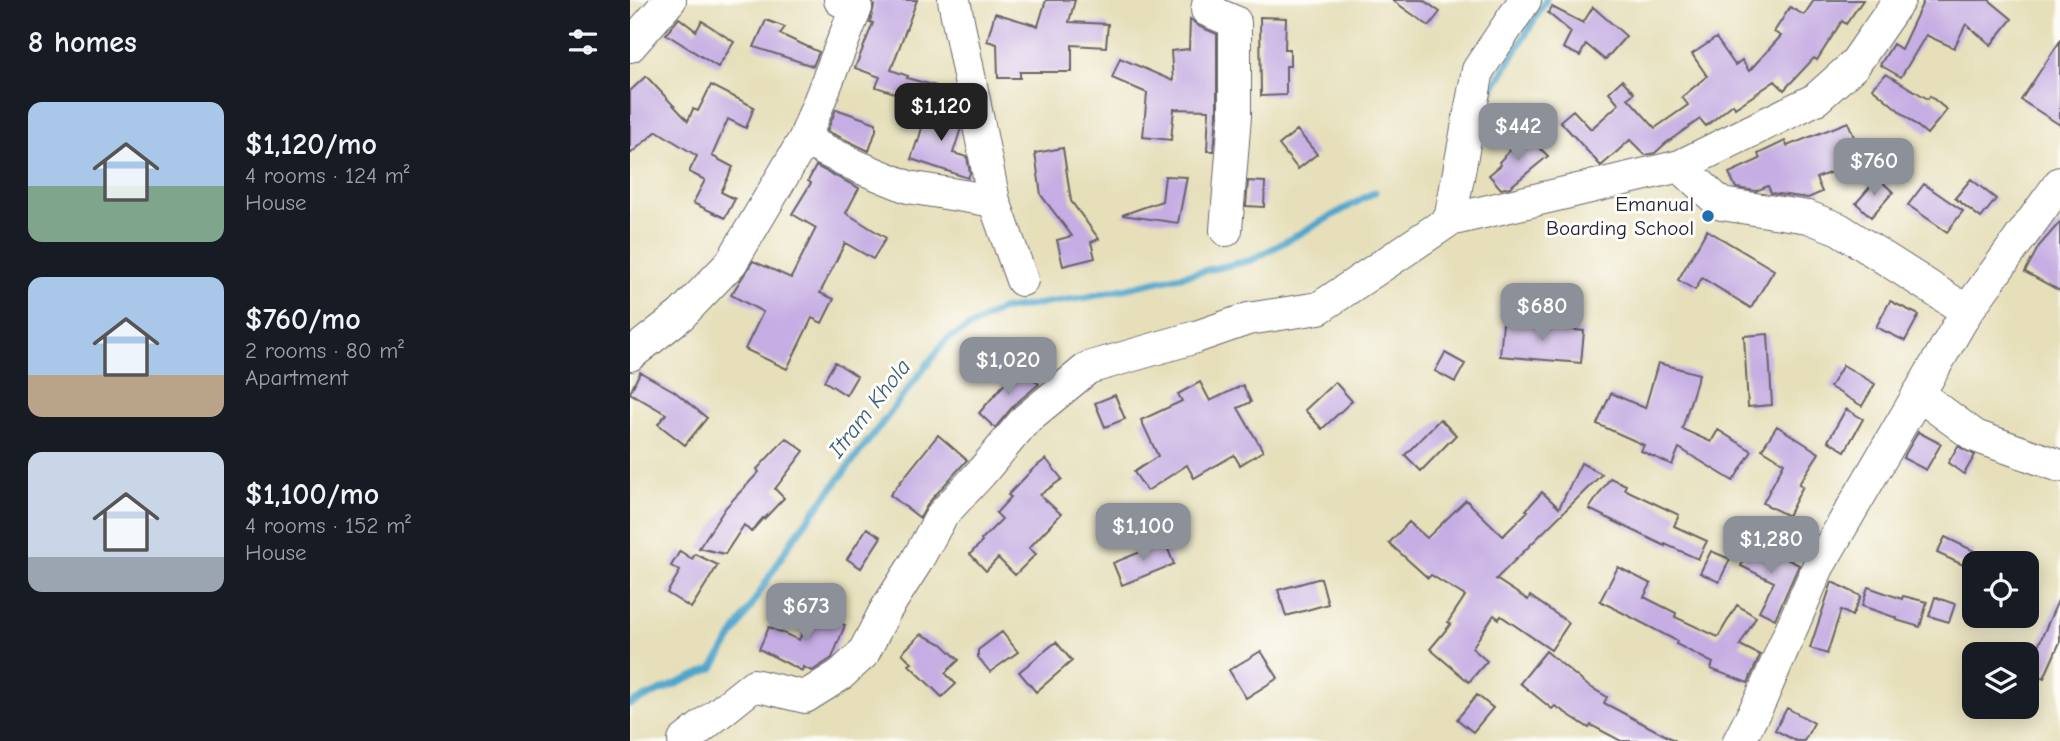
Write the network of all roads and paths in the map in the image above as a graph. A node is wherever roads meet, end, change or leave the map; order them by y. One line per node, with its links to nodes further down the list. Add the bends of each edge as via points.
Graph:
1 (670, 0): 7 (street)
2 (841, 0): 8 (street, via 856,8)
3 (954, 0): 11 (street)
4 (1209, 0): 13 (street, via 1208,10 1235,22 1235,116)
5 (1525, 0): 12 (street, via 1478,70)
6 (1899, 0): 9 (street, via 1854,65 1816,99)
7 (630, 46)
8 (804, 140): 11 (street, via 908,187); 16 (street, via 731,263 681,315)
9 (1680, 166): 12 (street); 15 (street, via 1721,204 1808,217 1839,229)
10 (2060, 183): 15 (street)
11 (994, 201): 14 (street)
12 (1451, 220): 19 (street, via 1319,308 1248,319 1088,368 1026,419 942,515 863,654 805,697 754,685)
13 (1226, 230)
14 (1022, 280)
15 (1967, 311): 17 (street)
16 (630, 355)
17 (1918, 394): 18 (street, via 1975,436); 20 (street, via 1818,567)
18 (2060, 466)
19 (684, 741)
20 (1739, 741)

